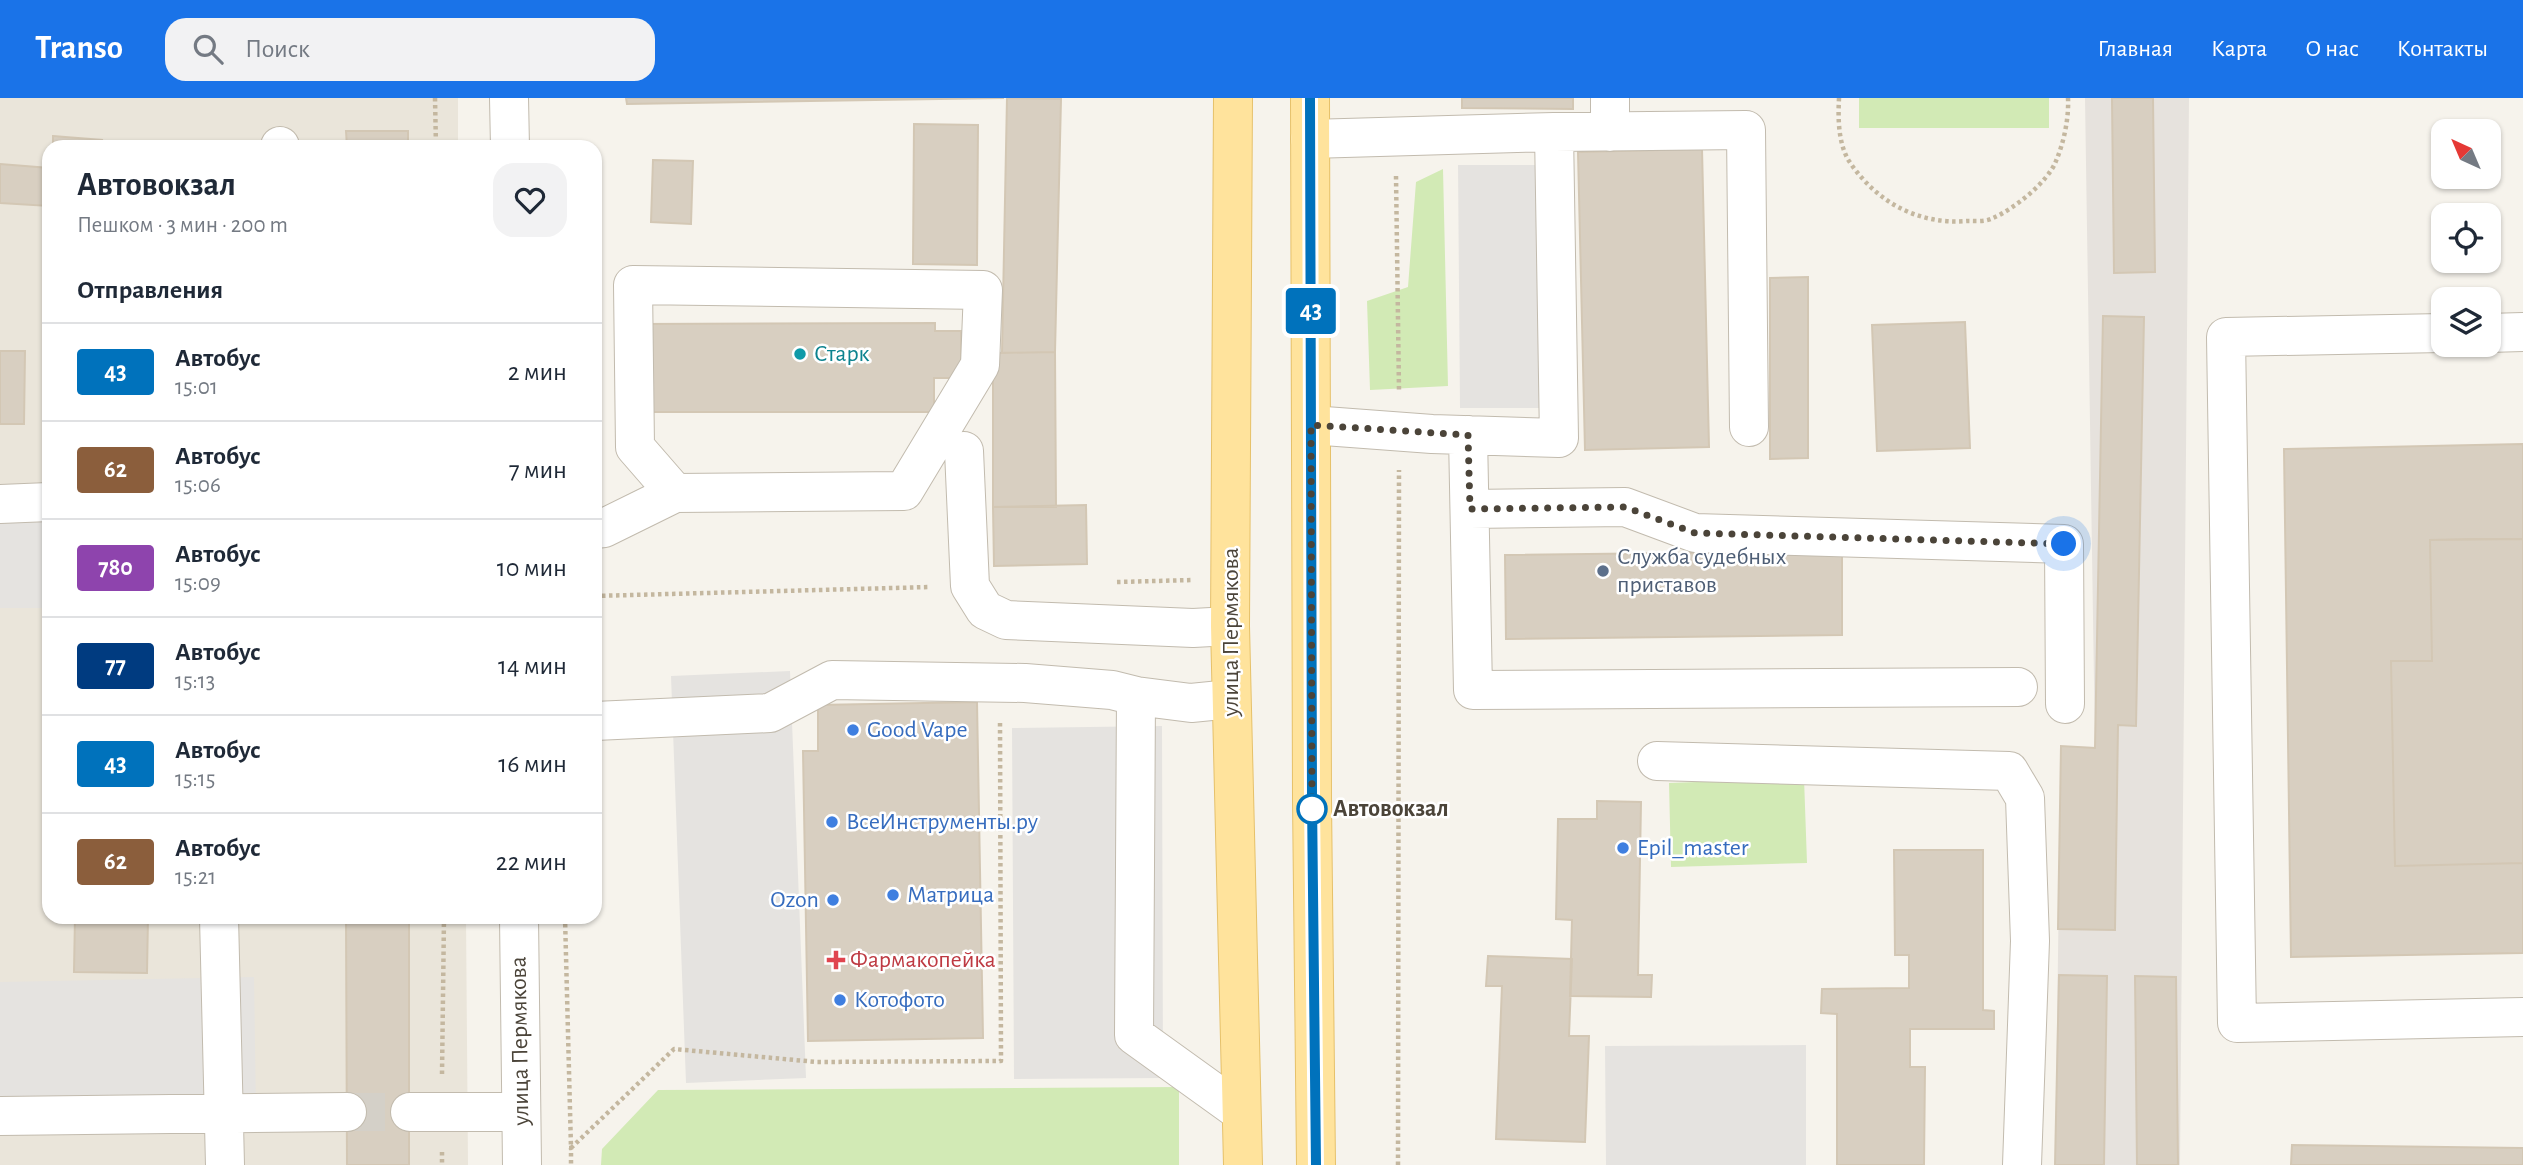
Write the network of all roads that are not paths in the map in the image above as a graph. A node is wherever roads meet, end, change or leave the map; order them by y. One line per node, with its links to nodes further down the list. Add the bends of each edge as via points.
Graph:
1 (509, 98): 7 (street)
2 (1310, 98): 6 (main road)
3 (1230, 104): 20 (main road, улица Пермякова)
4 (1610, 115): 5 (street); 12 (street, via 1746,131)
5 (1554, 132): 6 (street); 13 (street, via 1559,438)
6 (1310, 139): 11 (main road)
7 (510, 140)
8 (2523, 332): 10 (street)
9 (2431, 333): 29 (street, via 2226,337 2237,1023)
10 (2501, 333)
11 (1311, 425): 13 (street); 39 (main road)
12 (1749, 427)
13 (1468, 435): 18 (street)
14 (964, 451): 20 (street, via 970,586 985,610 1006,620)
15 (675, 493): 15 (street, via 904,491 980,365 983,290 633,285 635,447); 19 (street)
16 (42, 502): 17 (street)
17 (0, 504)
18 (1470, 509): 21 (street, via 1473,690); 24 (street, via 1625,507 1695,533 2064,544)
19 (602, 528)
20 (1230, 626): 23 (main road, улица Пермякова)
21 (2018, 687)
22 (1136, 696): 23 (street, via 1191,703); 25 (street, via 1112,690 1000,682 832,680 770,713); 34 (street, via 1134,1035)
23 (1231, 699): 34 (main road, улица Пермякова)
24 (2065, 704)
25 (602, 721)
26 (1657, 761): 40 (street, via 2009,771 2025,798 2029,928)
27 (219, 924): 30 (street)
28 (519, 924): 33 (street, улица Пермякова)
29 (2523, 1017)
30 (223, 1112): 31 (street); 35 (street); 36 (street)
31 (347, 1112)
32 (426, 1112): 33 (street)
33 (521, 1112): 37 (street, улица Пермякова)
34 (1241, 1112): 38 (main road, улица Пермякова)
35 (0, 1116)
36 (225, 1165)
37 (522, 1165)
38 (1243, 1165)
39 (1316, 1165)
40 (2022, 1165)

